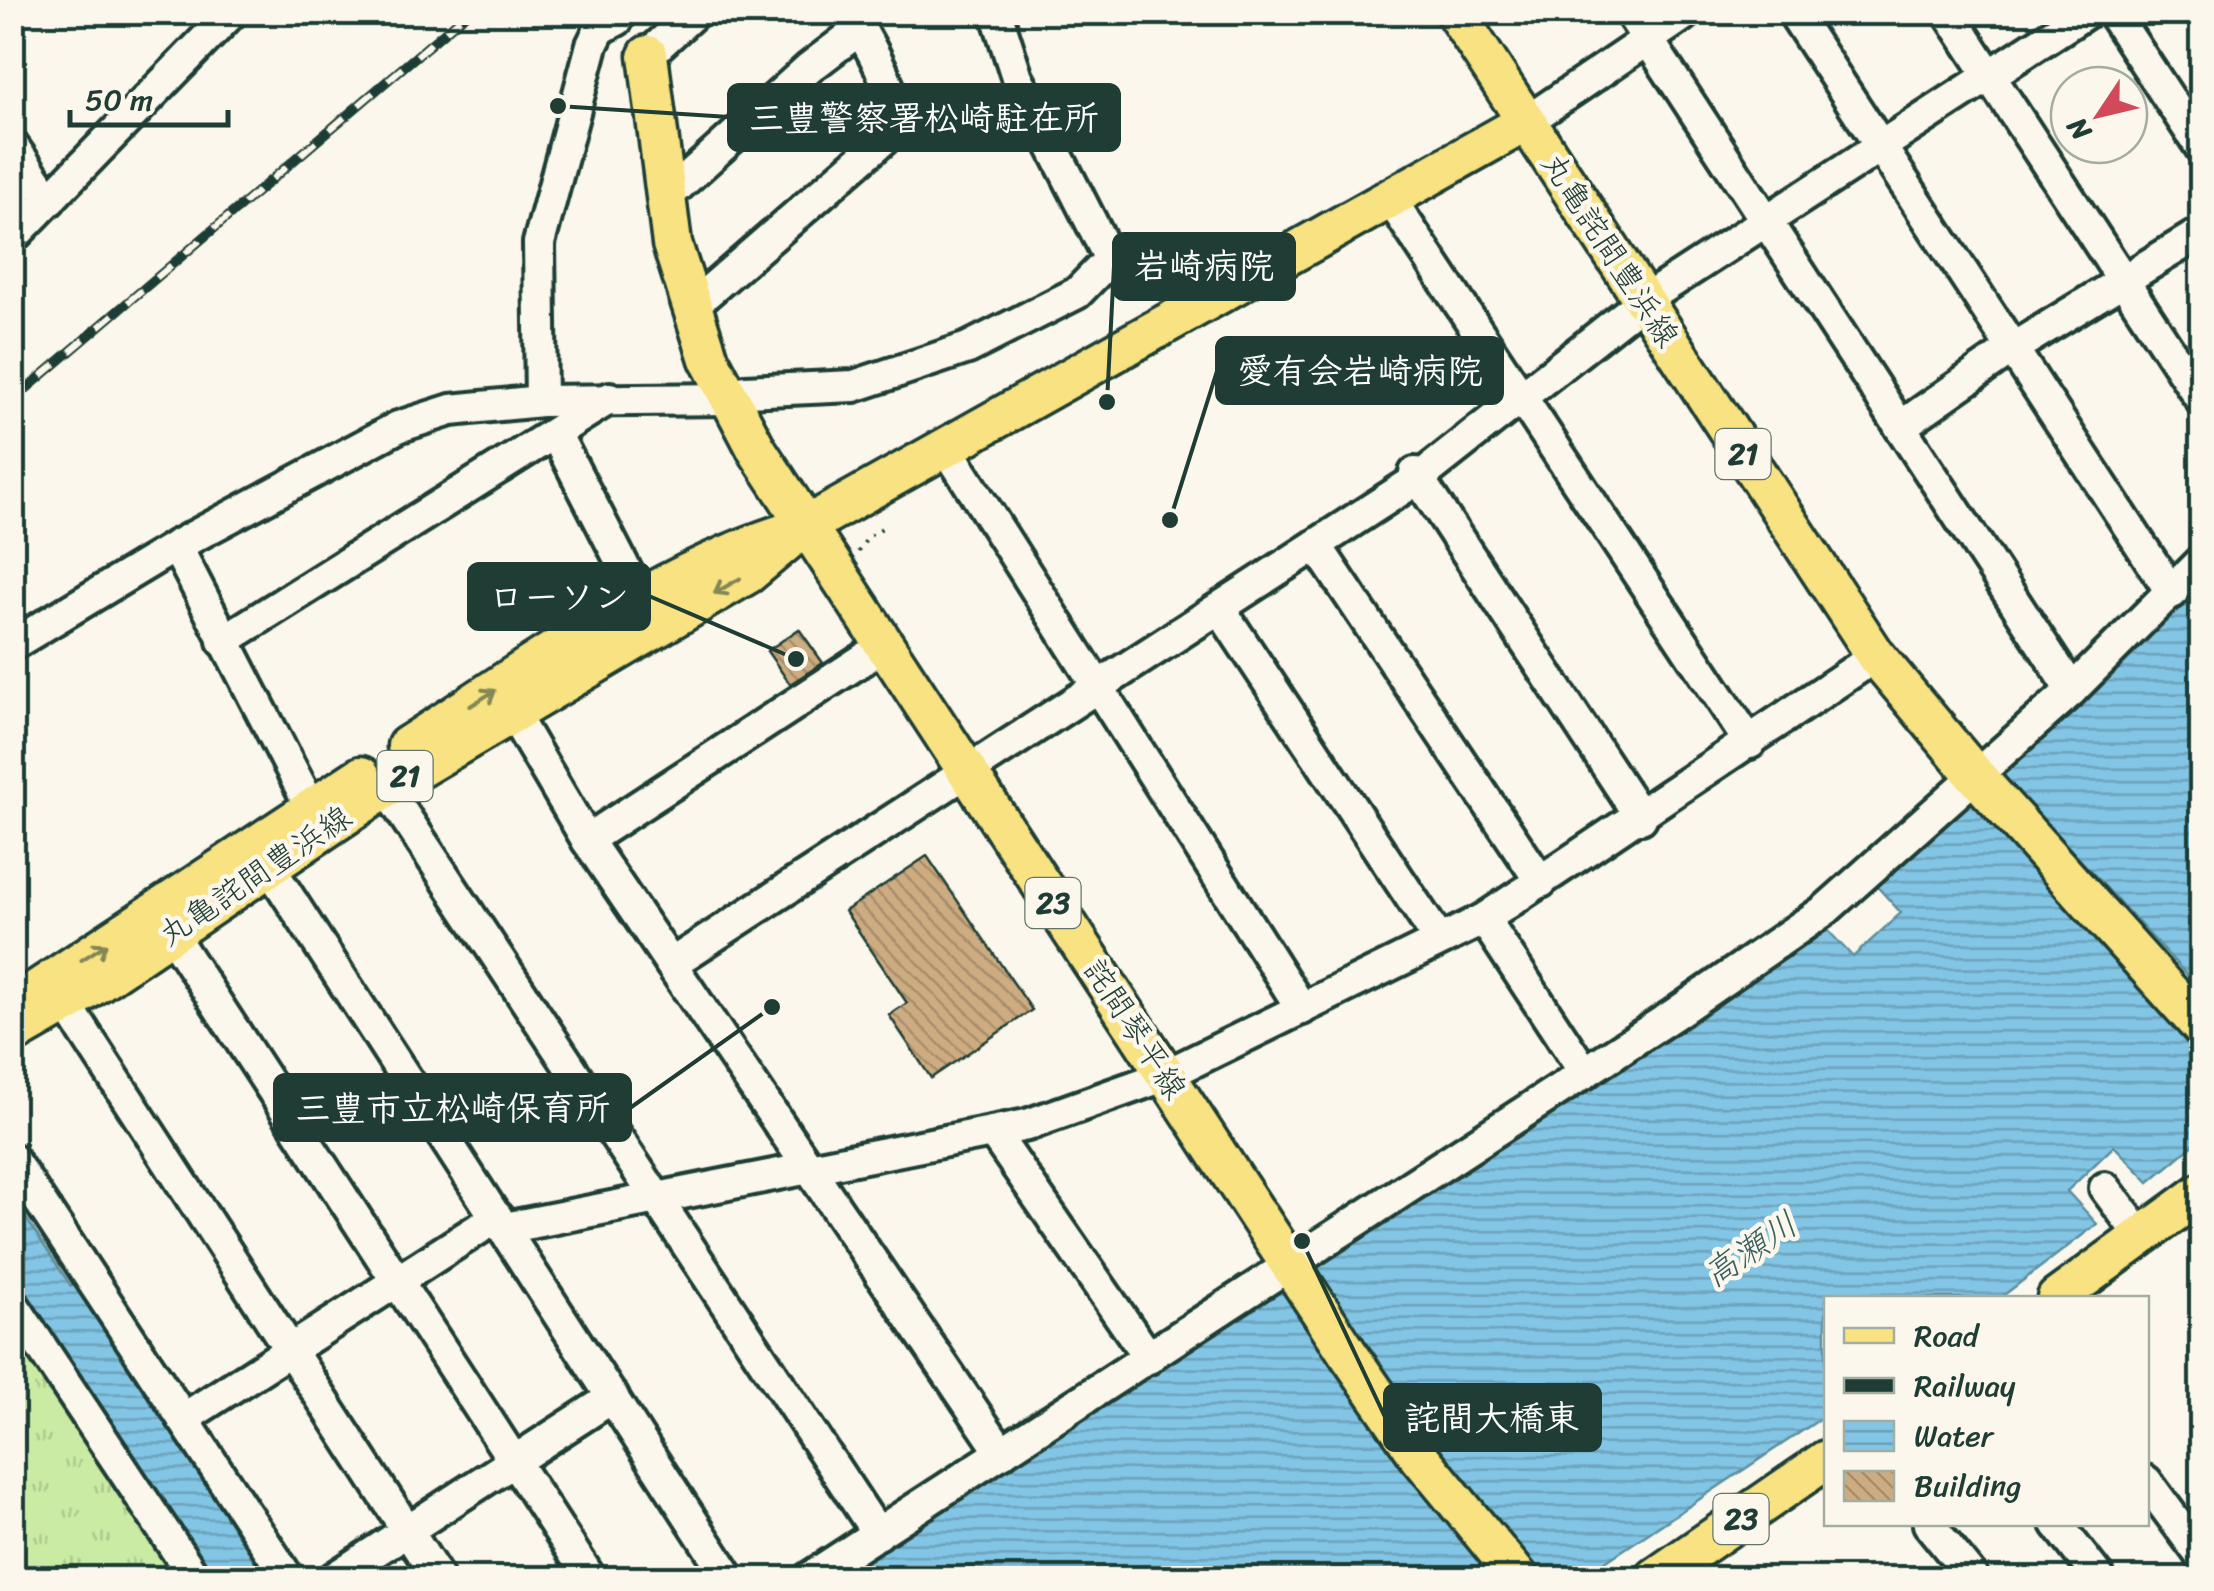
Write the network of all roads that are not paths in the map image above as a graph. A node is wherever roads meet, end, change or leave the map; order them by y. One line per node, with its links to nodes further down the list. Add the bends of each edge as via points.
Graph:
1 (696, 12): 13 (street)
2 (996, 12): 30 (street, via 1017,77 1110,258 1077,292 968,348 854,386 745,391)
3 (1454, 12): 15 (main road)
4 (1630, 12): 12 (street)
5 (1688, 12): 12 (street)
6 (1793, 12): 17 (street)
7 (1948, 12): 14 (street)
8 (2087, 12): 14 (street)
9 (2112, 12): 18 (street)
10 (221, 15): 21 (street)
11 (616, 20): 33 (street, via 600,29 592,45 538,243)
12 (1649, 37): 15 (street); 22 (street)
13 (648, 55): 20 (main road, 詫間琴平線)
14 (1990, 77): 17 (street); 25 (street)
15 (1526, 122): 19 (main road, 丸亀詫間豊浜線 / 21); 26 (main road, 丸亀詫間豊浜線 / 21)
16 (12, 145): 21 (street)
17 (1878, 148): 22 (street); 28 (street)
18 (2202, 148)
19 (1389, 197): 31 (street); 36 (main road, 丸亀詫間豊浜線 / 21)
20 (664, 199): 27 (main road, 詫間琴平線); 27 (street, via 860,29 890,91 894,122 884,139)
21 (50, 200): 24 (street)
22 (1765, 220): 26 (street); 34 (street)
23 (2202, 232): 25 (street)
24 (12, 238)
25 (2120, 282): 28 (street); 32 (street)
26 (1643, 301): 31 (street); 48 (main road, 丸亀詫間豊浜線 / 21)
27 (692, 306): 30 (main road, 詫間琴平線)
28 (2010, 350): 34 (street); 42 (street)
29 (610, 398): 30 (street); 33 (street); 35 (street)
30 (730, 399): 38 (main road, 詫間琴平線)
31 (1521, 400): 37 (street); 52 (street)
32 (2202, 400)
33 (541, 401): 40 (street, via 451,410 398,428)
34 (1900, 427): 50 (street)
35 (556, 435): 43 (street); 45 (street)
36 (946, 447): 38 (main road, 丸亀詫間豊浜線 / 21); 49 (street)
37 (1417, 475): 39 (street); 57 (street)
38 (804, 527): 43 (main road, 丸亀詫間豊浜線 / 21, via 734,550); 47 (main road, 詫間琴平線 / 23); 51 (main road, 丸亀詫間豊浜線 / 21, one-way to 51, via 748,574)
39 (1316, 545): 44 (street); 60 (street)
40 (176, 546): 45 (street); 46 (street)
41 (2202, 560): 42 (street)
42 (2172, 593): 50 (street)
43 (640, 598): 56 (main road, 丸亀詫間豊浜線 / 21, one-way to 43)
44 (1220, 609): 49 (street); 63 (street)
45 (223, 642): 56 (street)
46 (12, 645)
47 (882, 646): 53 (main road, 詫間琴平線 / 23); 58 (street)
48 (1876, 656): 52 (street); 54 (main road, 丸亀詫間豊浜線 / 21)
49 (1096, 688): 53 (street); 67 (street)
50 (2072, 690): 54 (street)
51 (512, 712): 55 (main road, 丸亀詫間豊浜線 / 21); 58 (street)
52 (1750, 743): 57 (street)
53 (967, 769): 64 (street); 71 (main road, 詫間琴平線 / 23)
54 (1975, 775): 68 (main road, 丸亀詫間豊浜線 / 21); 70 (street, via 1825,910)
55 (386, 788): 59 (main road, 丸亀詫間豊浜線 / 21); 77 (street)
56 (311, 807): 59 (main road, 丸亀詫間豊浜線 / 21)
57 (1641, 818): 60 (street)
58 (587, 840): 64 (street)
59 (262, 856): 62 (main road, 丸亀詫間豊浜線 / 21); 66 (main road, 丸亀詫間豊浜線 / 21, one-way to 59); 78 (street)
60 (1541, 882): 61 (street)
61 (1484, 919): 63 (street); 70 (street)
62 (170, 932): 65 (main road, 丸亀詫間豊浜線 / 21); 81 (street)
63 (1439, 940): 67 (street)
64 (671, 964): 74 (street)
65 (66, 1004): 69 (main road, 丸亀詫間豊浜線 / 21); 84 (street)
66 (12, 1006)
67 (1302, 1009): 71 (street)
68 (2202, 1028)
69 (12, 1035)
70 (1584, 1073): 80 (street)
71 (1164, 1076): 72 (street); 80 (main road, 詫間琴平線 / 23)
72 (993, 1132): 74 (street); 85 (street)
73 (12, 1159): 87 (street)
74 (814, 1170): 77 (street); 88 (street)
75 (2106, 1188): 79 (street)
76 (2202, 1192): 79 (main road)
77 (656, 1198): 78 (street); 95 (street)
78 (501, 1223): 81 (street); 86 (street)
79 (2140, 1235): 82 (main road)
80 (1296, 1272): 85 (street); 104 (main road, 23, via 1418,1455)
81 (399, 1280): 84 (street); 89 (street)
82 (2060, 1296)
83 (12, 1303): 97 (street)
84 (289, 1350): 87 (street); 94 (street)
85 (1149, 1358): 88 (street)
86 (613, 1398): 89 (street); 102 (street)
87 (183, 1419): 98 (street)
88 (1002, 1453): 95 (street)
89 (516, 1460): 94 (street); 101 (street)
90 (1824, 1461): 105 (main road, 23)
91 (2149, 1485): 96 (street)
92 (1931, 1526): 106 (street)
93 (2058, 1526): 107 (street)
94 (406, 1530): 99 (street); 100 (street)
95 (878, 1534): 103 (street)
96 (2202, 1556)
97 (195, 1578)
98 (288, 1578)
99 (334, 1578)
100 (438, 1578)
101 (590, 1578)
102 (729, 1578)
103 (809, 1578)
104 (1518, 1578)
105 (1655, 1578)
106 (1972, 1578)
107 (2100, 1578)

